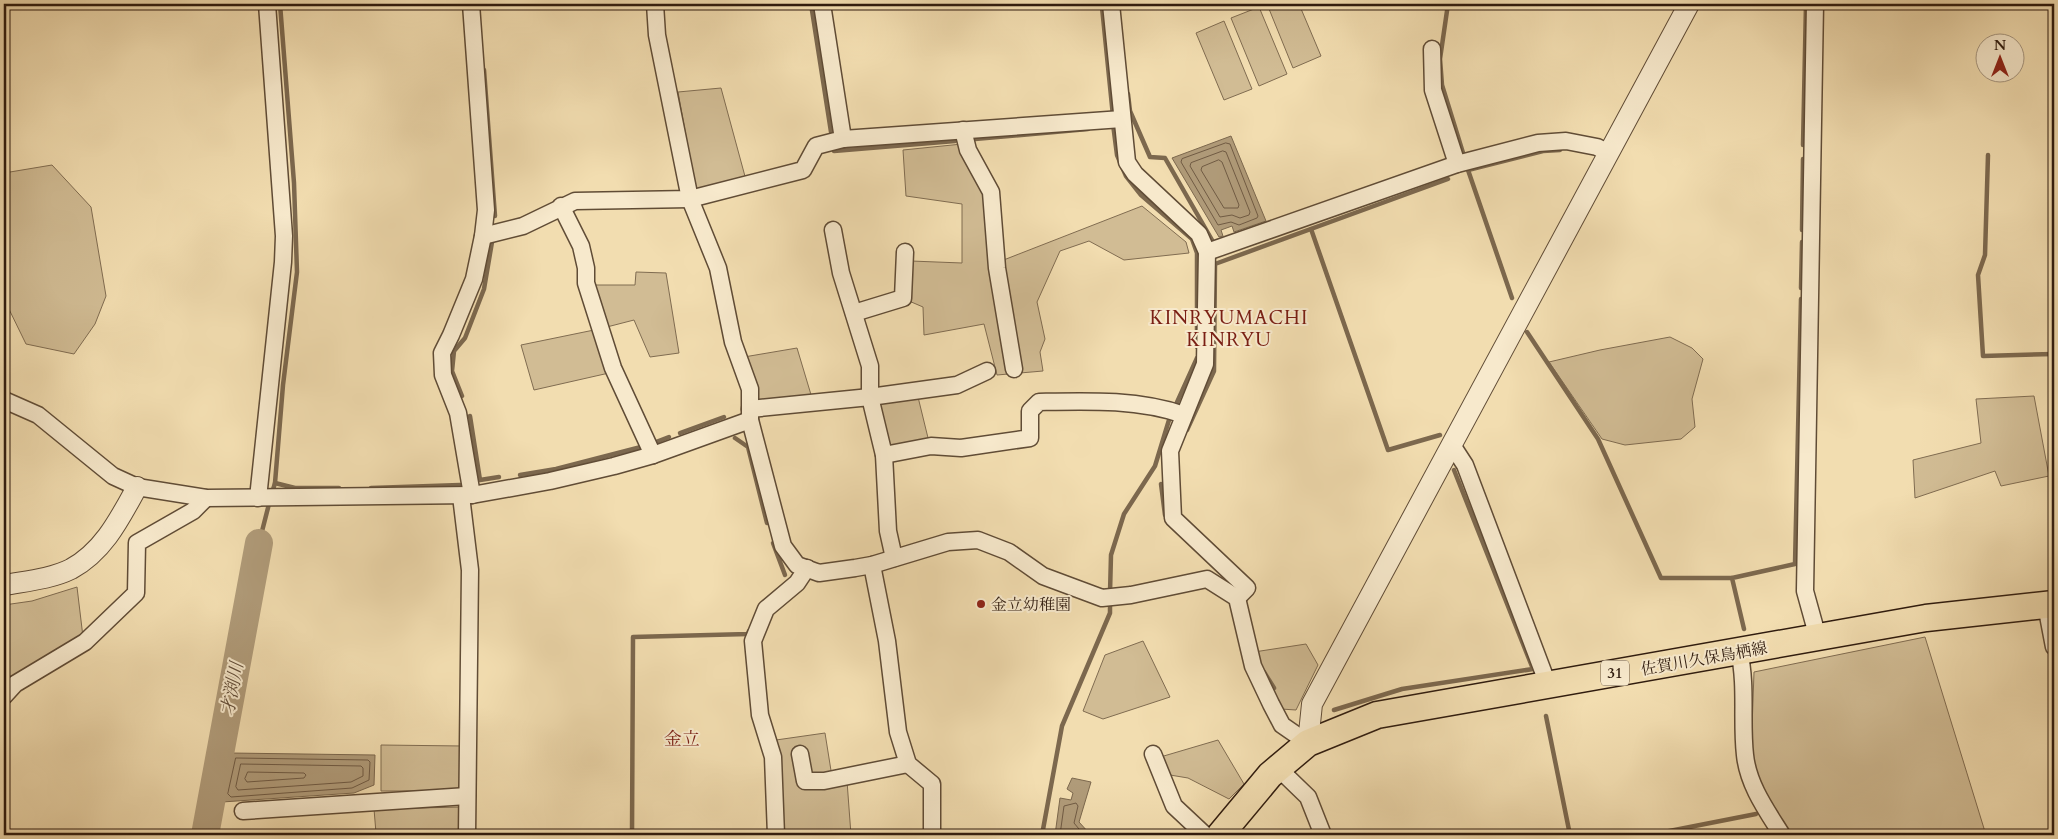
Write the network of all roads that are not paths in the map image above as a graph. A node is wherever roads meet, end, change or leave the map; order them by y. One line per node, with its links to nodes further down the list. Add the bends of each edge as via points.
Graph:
1 (267, 4): 33 (street, via 284,236)
2 (471, 4): 17 (street, via 486,210)
3 (655, 4): 14 (street)
4 (822, 4): 11 (street)
5 (1110, 4): 9 (street)
6 (1689, 4): 12 (street)
7 (1815, 4): 40 (street, via 1805,590)
8 (1432, 49): 13 (street, via 1433,90)
9 (1122, 119): 10 (street); 19 (street, via 1127,162 1135,174 1199,234)
10 (963, 130): 11 (street); 21 (street, via 968,150 991,192 996,268)
11 (843, 139): 14 (street, via 816,146 803,170)
12 (1609, 153): 13 (street, via 1597,147 1566,141 1538,144); 27 (street)
13 (1457, 164): 19 (street)
14 (690, 199): 15 (street, via 575,201); 25 (street, via 718,268 733,342 750,389)
15 (562, 206): 17 (street, via 523,226); 28 (street, via 581,246 586,283 613,368)
16 (833, 230): 20 (street)
17 (483, 236): 31 (street, via 474,279 442,353 443,376 458,414)
18 (905, 252): 20 (street, via 903,298)
19 (1208, 252): 26 (street, via 1205,364)
20 (854, 313): 23 (street, via 870,366)
21 (1014, 368)
22 (987, 371): 23 (street, via 957,385)
23 (870, 397): 25 (street); 29 (street)
24 (4, 400): 30 (street, via 38,415 113,476)
25 (750, 414): 28 (street); 36 (street, via 783,546 797,565)
26 (1184, 415): 29 (street, via 1163,408 1098,401 1039,402 1030,411 1030,438 961,448 931,446); 38 (street, via 1170,451 1173,518 1246,588)
27 (1452, 445): 43 (street, via 1465,465); 45 (street, via 1312,704)
28 (653, 455): 31 (street, via 550,481)
29 (884, 455): 34 (street, via 888,531)
30 (137, 487): 32 (street); 37 (street, via 102,545 89,557 70,569 42,578)
31 (466, 496): 33 (street); 50 (street, via 470,570)
32 (206, 498): 33 (street); 44 (street, via 193,511 137,543 136,593 85,642 15,684)
33 (258, 498)
34 (894, 558): 35 (street); 38 (street, via 948,542 978,540 1009,552 1043,576 1110,597 1208,580)
35 (872, 565): 36 (street, via 819,572); 48 (street, via 887,641 898,732)
36 (807, 568): 53 (street, via 797,583 766,609 753,641 760,715 773,757)
37 (4, 584)
38 (1237, 598): 45 (street, via 1253,666 1271,704 1282,725)
39 (2050, 604): 40 (main road, 佐賀川久保鳥栖線 / 31, via 1926,618); 41 (street)
40 (1818, 638): 42 (main road, 佐賀川久保鳥栖線 / 31)
41 (2054, 647)
42 (1739, 651): 43 (main road, 佐賀川久保鳥栖線 / 31); 58 (street, via 1744,670 1745,757 1757,796)
43 (1547, 685): 45 (main road, 佐賀川久保鳥栖線 / 31, via 1377,715)
44 (4, 696)
45 (1308, 743): 49 (main road, 佐賀川久保鳥栖線 / 31)
46 (800, 754): 48 (street, via 805,781 824,781)
47 (1153, 754): 55 (street, via 1174,806)
48 (908, 764): 54 (street, via 932,784)
49 (1278, 768): 56 (main road, 佐賀川久保鳥栖線 / 31); 57 (street, via 1308,797)
50 (467, 796): 51 (street); 52 (street)
51 (243, 811)
52 (467, 835)
53 (776, 835)
54 (932, 835)
55 (1206, 835)
56 (1220, 835)
57 (1322, 835)
58 (1782, 835)

